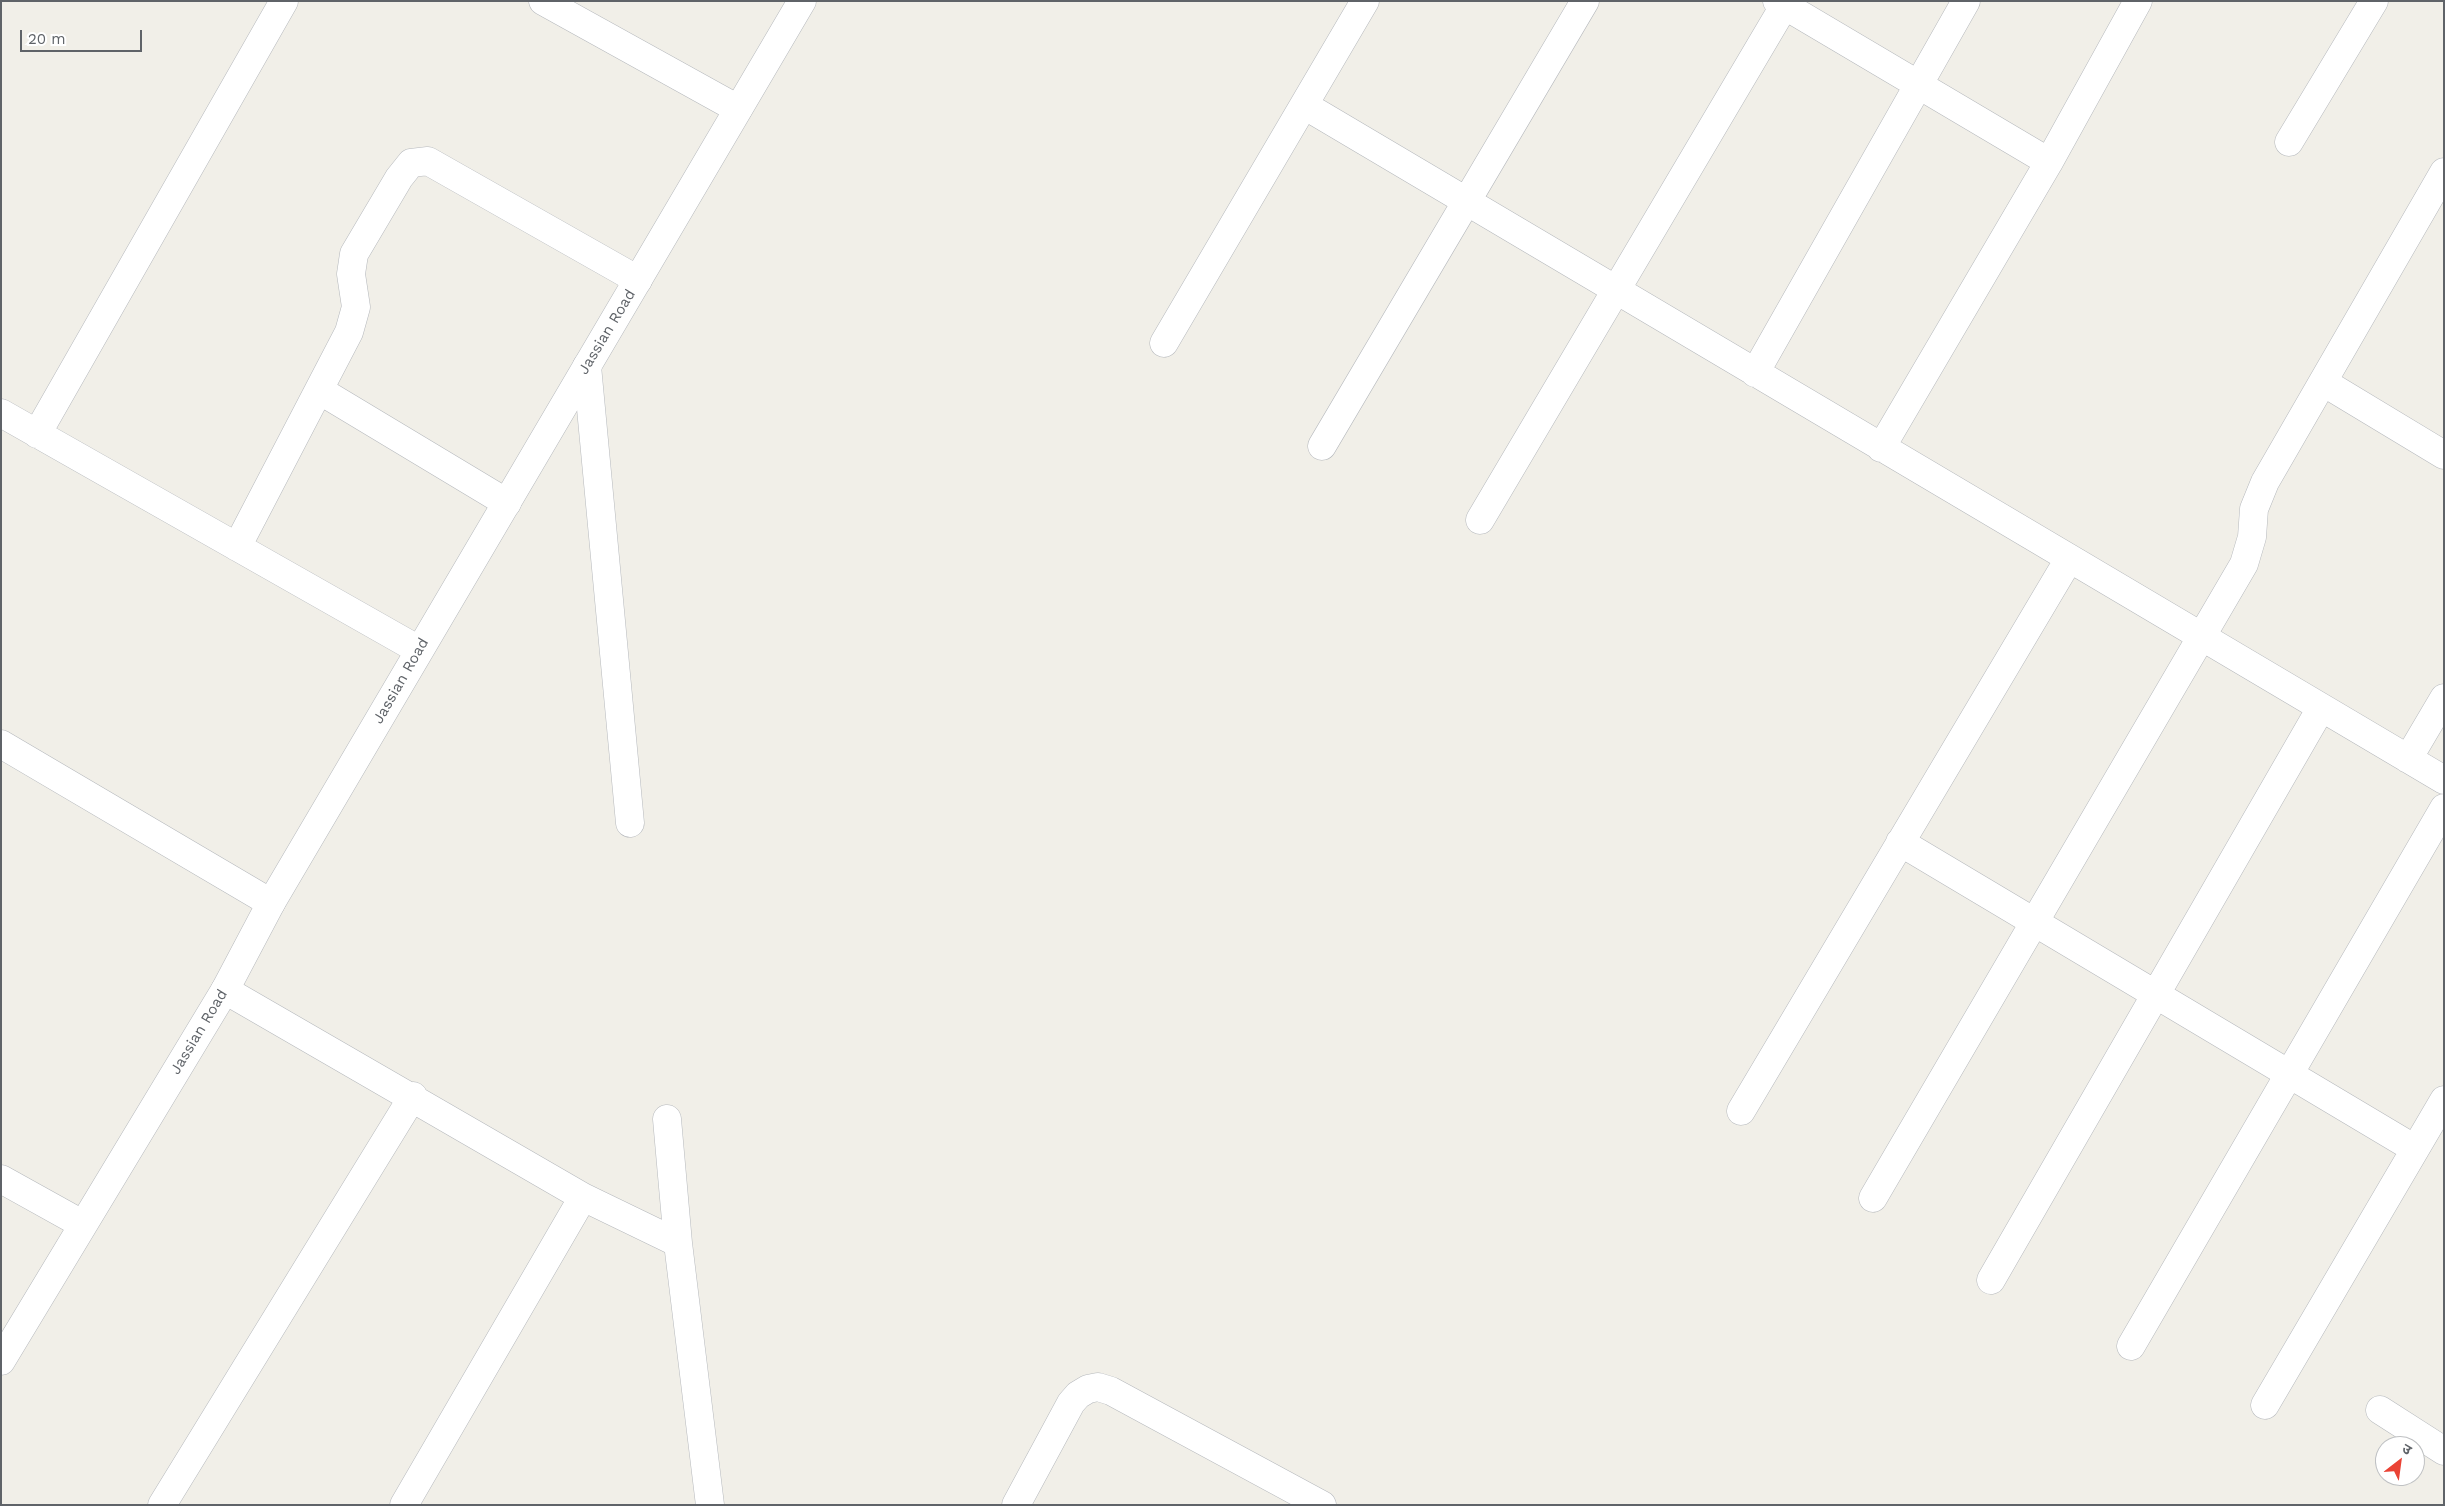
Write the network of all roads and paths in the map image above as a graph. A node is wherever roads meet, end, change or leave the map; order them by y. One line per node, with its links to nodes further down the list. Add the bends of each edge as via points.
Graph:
1 (284, 1): 25 (street)
2 (543, 1): 12 (street)
3 (802, 1): 12 (street, Jassian Road)
4 (1365, 1): 11 (street)
5 (1585, 1): 16 (street)
6 (1966, 1): 10 (street)
7 (2138, 1): 14 (street)
8 (2374, 1): 13 (street)
9 (1783, 3): 10 (street); 18 (street)
10 (1920, 85): 14 (street); 21 (street)
11 (1304, 105): 16 (street); 19 (street)
12 (738, 110): 17 (street, Jassian Road)
13 (2289, 142)
14 (2049, 162): 27 (street)
15 (2444, 172): 22 (street)
16 (1466, 202): 18 (street); 26 (street)
17 (638, 280): 20 (street, Jassian Road); 23 (street, via 428,161 411,163 354,254 350,274 356,307 349,332)
18 (1616, 291): 21 (street); 30 (street)
19 (1164, 343)
20 (587, 366): 29 (street, Jassian Road); 41 (street)
21 (1755, 373): 27 (street)
22 (2323, 382): 28 (street); 33 (street, via 2265,482 2254,509 2252,537 2244,564)
23 (319, 390): 29 (street); 31 (street)
24 (1, 413): 25 (street)
25 (37, 434): 31 (street)
26 (1322, 446)
27 (1881, 448): 32 (street)
28 (2444, 455)
29 (506, 503): 34 (street, Jassian Road)
30 (1480, 520)
31 (237, 547): 34 (street)
32 (2068, 559): 33 (street); 42 (street)
33 (2200, 638): 36 (street); 44 (street)
34 (420, 650): 43 (street, Jassian Road)
35 (2444, 698): 38 (street)
36 (2321, 708): 38 (street); 46 (street)
37 (1, 744): 43 (street)
38 (2408, 759): 39 (street)
39 (2444, 780)
40 (2444, 808): 47 (street)
41 (630, 823)
42 (1900, 842): 44 (street); 50 (street)
43 (271, 903): 45 (street, Jassian Road)
44 (2035, 922): 46 (street); 55 (street)
45 (226, 990): 48 (street); 56 (street, Jassian Road)
46 (2156, 994): 47 (street); 58 (street)
47 (2289, 1074): 52 (street); 59 (street)
48 (413, 1096): 54 (street); 64 (street)
49 (2444, 1100): 52 (street)
50 (1741, 1112)
51 (667, 1119): 57 (street)
52 (2415, 1149): 61 (street)
53 (1, 1178): 56 (street)
54 (583, 1197): 57 (street); 65 (street)
55 (1873, 1198)
56 (82, 1224): 60 (street, Jassian Road)
57 (678, 1243): 66 (street)
58 (1991, 1280)
59 (2130, 1346)
60 (1, 1361)
61 (2265, 1405)
62 (2380, 1410): 63 (street)
63 (2444, 1451)
64 (162, 1505)
65 (404, 1505)
66 (710, 1505)
67 (1016, 1505): 68 (street, via 1071,1404 1078,1395 1098,1387 1111,1391)
68 (1322, 1505)

